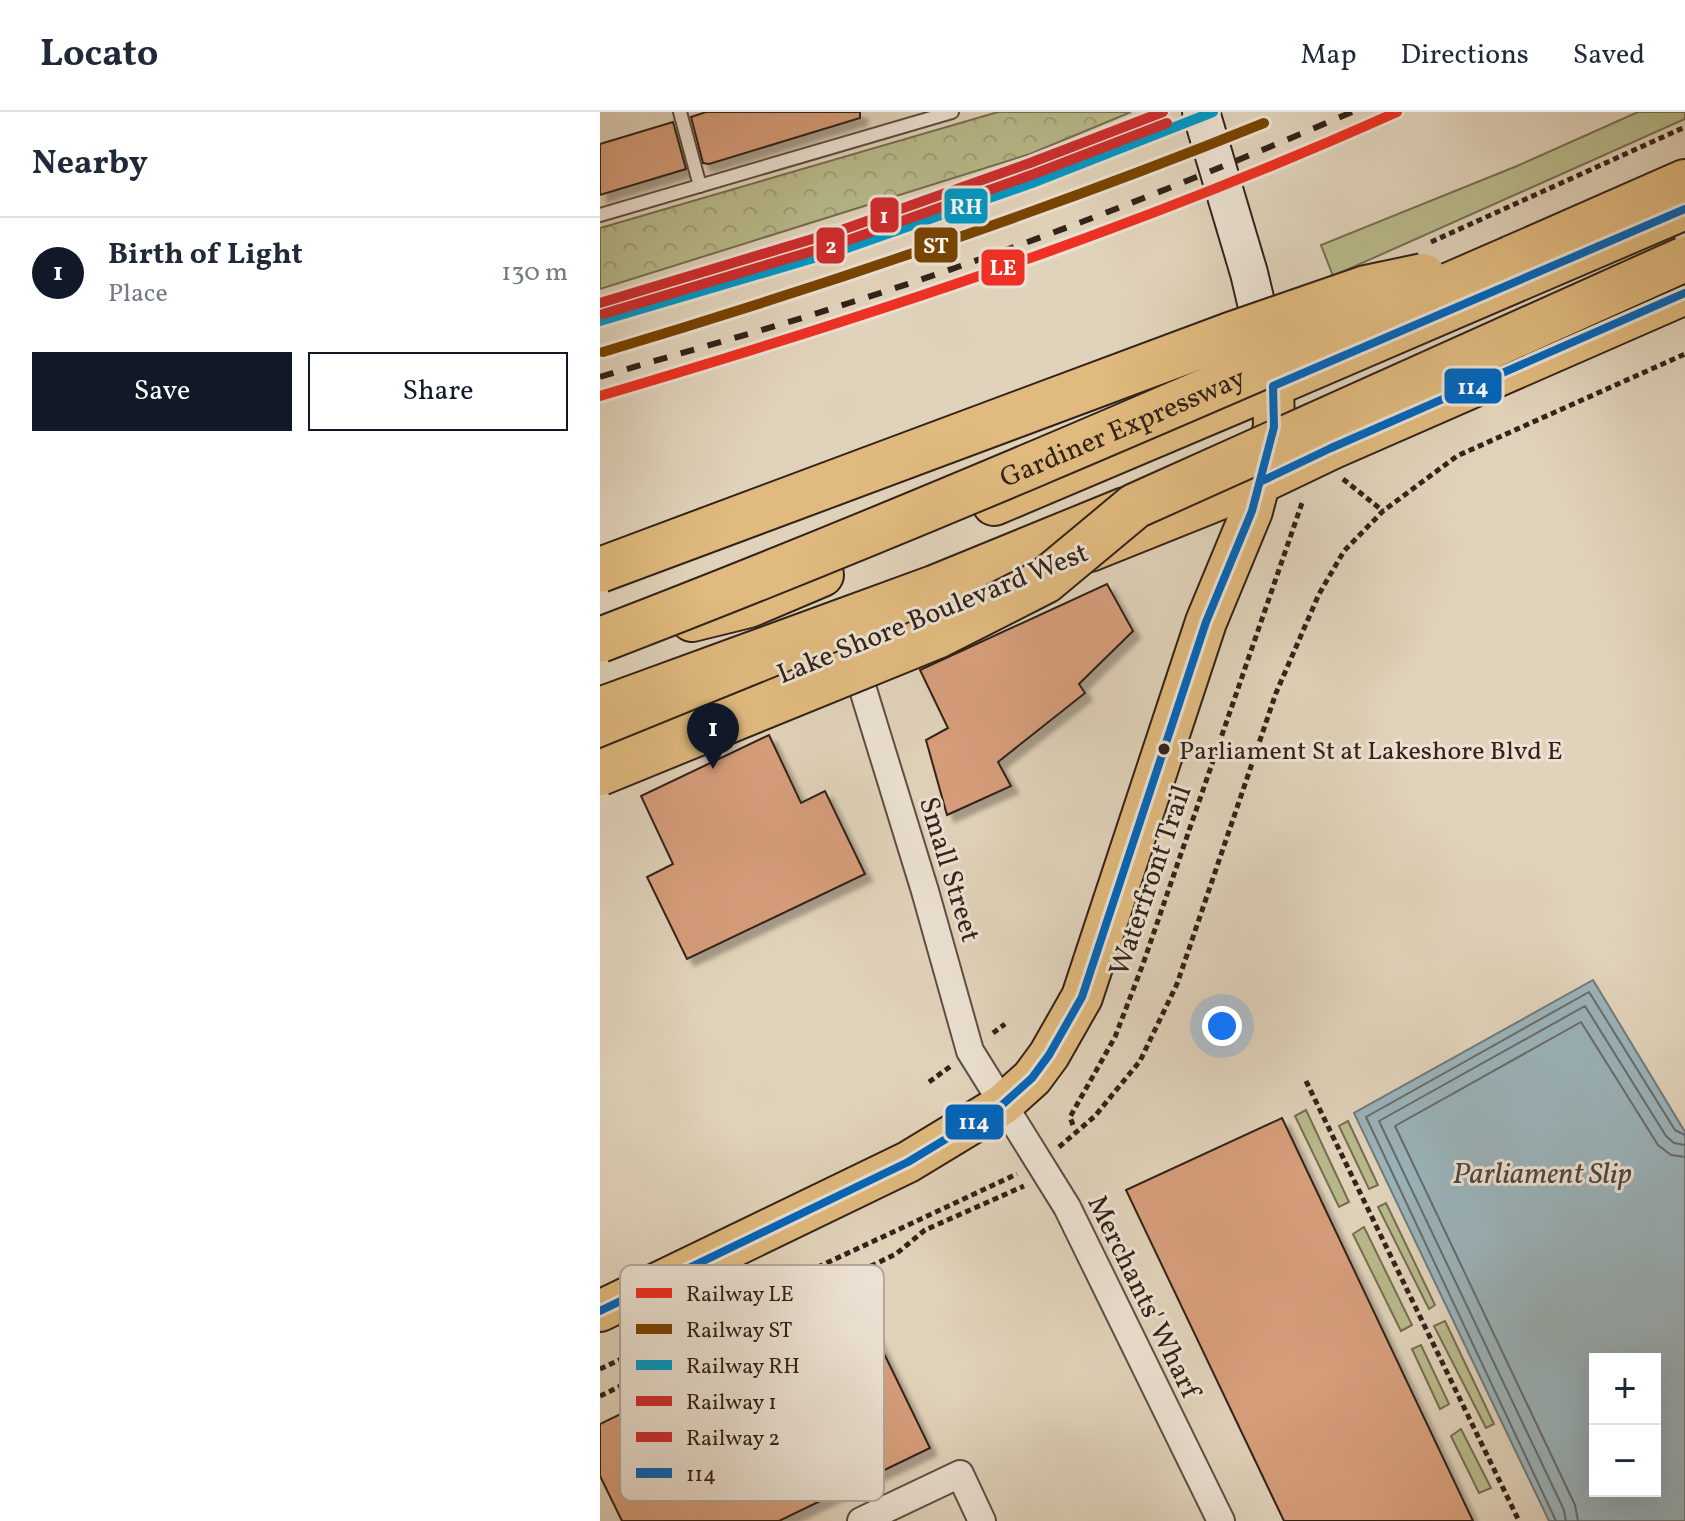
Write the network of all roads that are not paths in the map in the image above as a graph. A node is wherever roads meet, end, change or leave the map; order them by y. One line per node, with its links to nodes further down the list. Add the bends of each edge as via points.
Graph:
1 (680, 112): 5 (lane)
2 (952, 112): 5 (lane)
3 (1201, 112): 11 (main road, via 1249,273)
4 (1685, 182): 8 (highway, Gardiner Expressway)
5 (700, 186): 7 (lane)
6 (1685, 209): 11 (main road)
7 (600, 215)
8 (1512, 258): 14 (highway, bridge, via 1366,288); 15 (highway, Gardiner Expressway, bridge, via 973,492)
9 (1685, 259): 13 (highway, bridge)
10 (1685, 293): 12 (highway, Lake Shore Boulevard West)
11 (1273, 386): 12 (main road, via 1274,427); 15 (highway, via 749,606)
12 (1262, 481): 16 (highway, Lake Shore Boulevard West); 20 (main road, via 1206,622 1082,997 1032,1078)
13 (1135, 506): 17 (highway, via 934,588); 19 (highway, bridge, via 1045,581 939,635)
14 (600, 570)
15 (600, 642)
16 (850, 646): 18 (highway, Lake Shore Boulevard West); 20 (street, Small Street, via 970,1051)
17 (600, 710)
18 (600, 739)
19 (600, 773)
20 (1002, 1105): 21 (main road, via 908,1162); 26 (street, Merchants' Wharf, via 1067,1207)
21 (695, 1265)
22 (620, 1301): 23 (main road)
23 (600, 1311)
24 (861, 1521): 25 (street, via 960,1474)
25 (982, 1521)
26 (1221, 1521)

